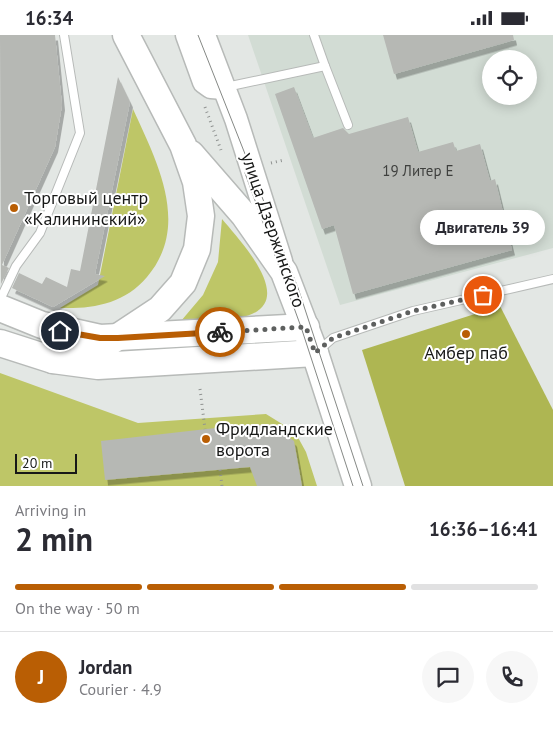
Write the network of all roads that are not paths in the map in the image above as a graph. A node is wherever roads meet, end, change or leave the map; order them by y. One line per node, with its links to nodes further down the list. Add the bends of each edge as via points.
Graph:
1 (64, 35): 12 (lane, via 80,133 40,233 16,265)
2 (126, 35): 9 (main road)
3 (187, 35): 7 (main road, via 204,82 210,87)
4 (204, 35): 7 (main road, улица Дзержинского)
5 (314, 35): 6 (lane)
6 (325, 66): 7 (lane); 8 (lane)
7 (224, 88): 10 (main road, улица Дзержинского)
8 (348, 125)
9 (183, 145): 10 (main road, via 244,215); 15 (main road, via 196,183 201,216 197,249 183,283 160,309)
10 (284, 272): 14 (main road, улица Дзержинского)
11 (553, 279): 17 (lane, via 413,311 333,338)
12 (0, 300)
13 (0, 308): 15 (main road, via 60,331)
14 (306, 327): 15 (main road); 17 (main road, улица Дзержинского)
15 (118, 338): 18 (main road, via 95,352)
16 (0, 343): 18 (main road)
17 (315, 353): 18 (main road, via 98,365); 19 (main road, улица Дзержинского)
18 (53, 361)
19 (358, 486)

